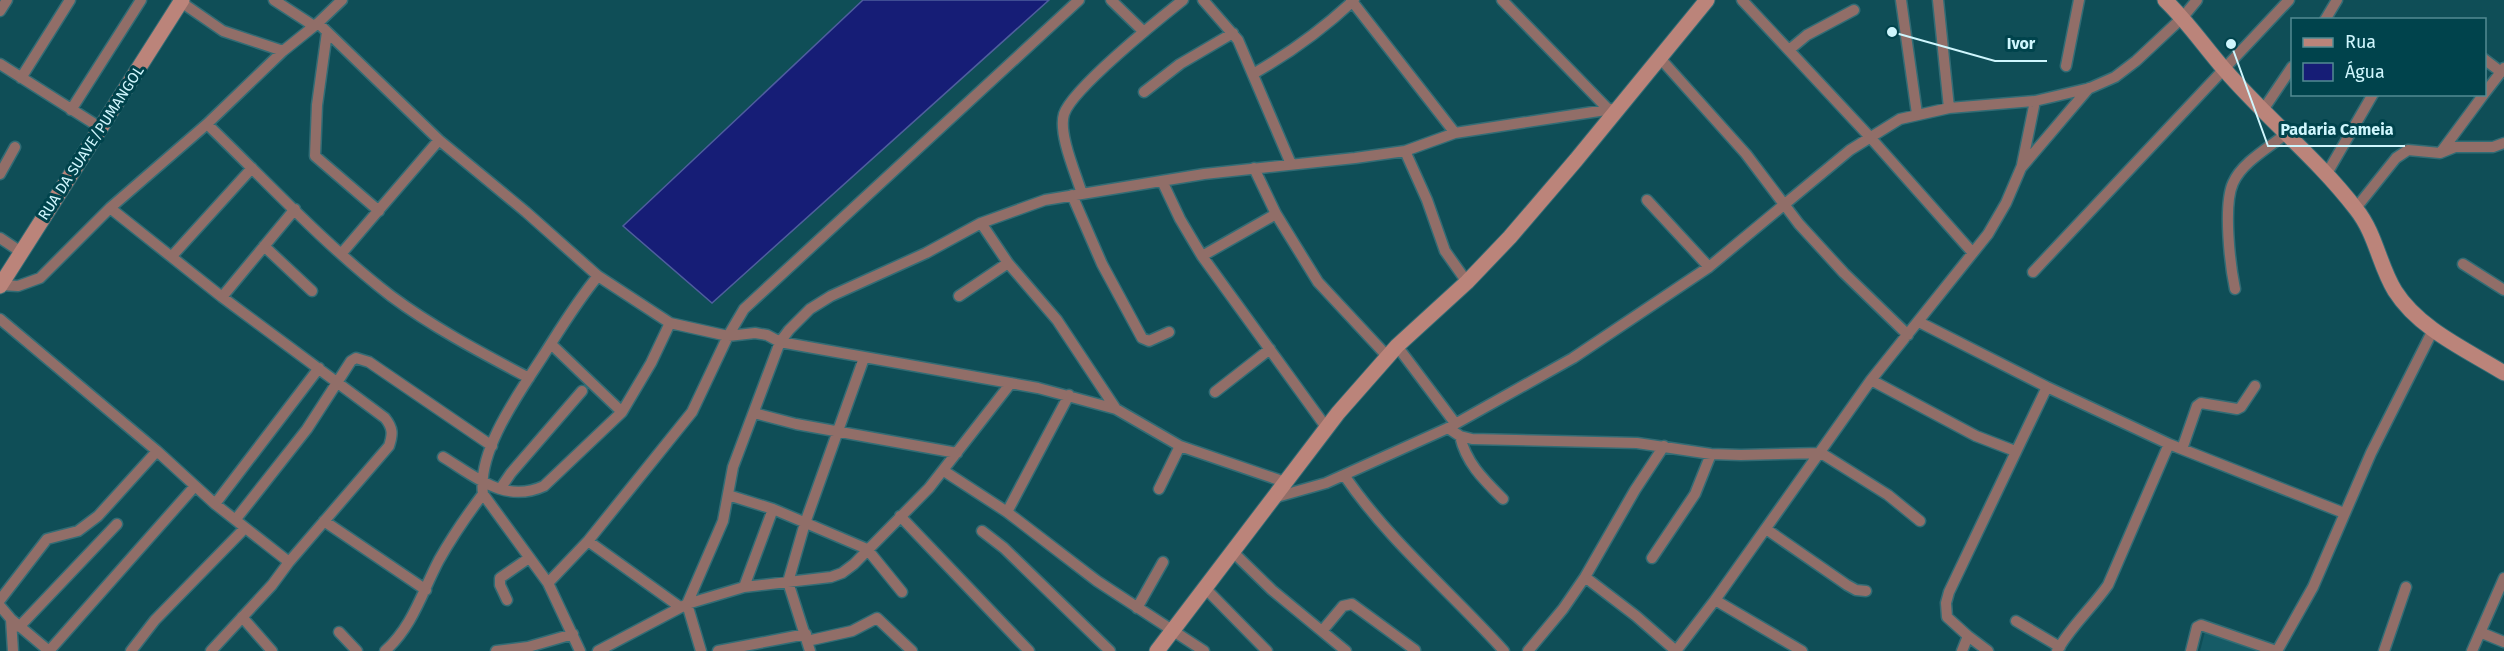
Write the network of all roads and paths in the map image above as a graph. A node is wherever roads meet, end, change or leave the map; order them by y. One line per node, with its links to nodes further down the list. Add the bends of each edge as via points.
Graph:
1 (7, 0): 23 (street)
2 (70, 0): 40 (street)
3 (141, 0): 49 (street)
4 (274, 0): 26 (street)
5 (342, 0): 26 (street)
6 (1079, 0): 103 (street, via 744,309)
7 (1111, 0): 28 (street)
8 (1183, 0): 28 (street)
9 (1203, 0): 29 (street)
10 (1353, 0): 39 (street, via 1318,33); 54 (street)
11 (1502, 0): 47 (street)
12 (1707, 0): 32 (street)
13 (1742, 0): 30 (street)
14 (1901, 0): 51 (street)
15 (1938, 0): 48 (street)
16 (2079, 0): 35 (street)
17 (2165, 0): 24 (street)
18 (2197, 0): 24 (street)
19 (2289, 0): 37 (street)
20 (2337, 0): 25 (street)
21 (180, 1): 31 (street, via 223,31); 53 (street, RUA DA SUAVE/PUMANGOL)
22 (1854, 10): 30 (street, via 1807,35)
23 (0, 11)
24 (2183, 17): 37 (street); 41 (street, via 2115,77)
25 (2326, 18)
26 (316, 25): 27 (street); 31 (street)
27 (327, 32): 57 (street); 75 (street, via 313,151)
28 (1144, 32): 69 (street, via 1093,79 1064,113 1065,140)
29 (1233, 33): 39 (street); 43 (street, via 1180,64)
30 (1789, 50): 56 (street)
31 (283, 51): 52 (street)
32 (1659, 57): 47 (street); 71 (street, via 1746,154)
33 (2486, 60): 38 (street)
34 (0, 66): 40 (street)
35 (2066, 66)
36 (2291, 68): 50 (street)
37 (2224, 69): 50 (street); 88 (street)
38 (2502, 70): 42 (street)
39 (1253, 74): 62 (street)
40 (21, 78): 49 (street)
41 (2090, 88): 46 (street); 65 (street)
42 (2486, 91)
43 (1144, 92)
44 (2372, 96): 67 (street)
45 (2483, 96): 61 (street)
46 (2035, 101): 48 (street); 65 (street)
47 (1613, 108): 54 (street); 90 (street, via 1510,237)
48 (1949, 108): 51 (street)
49 (71, 110): 53 (street)
50 (2263, 110): 55 (street)
51 (1917, 114): 56 (street)
52 (207, 124): 63 (street); 72 (street)
53 (101, 128): 80 (street, RUA DA SUAVE/PUMANGOL)
54 (1455, 133): 60 (street)
55 (2287, 133): 67 (street); 92 (street, via 2245,167 2233,183 2229,229)
56 (1869, 136): 71 (street); 81 (street)
57 (439, 140): 75 (street); 89 (street)
58 (2504, 143): 61 (street, via 2493,147 2455,147)
59 (15, 147): 66 (street)
60 (1405, 151): 62 (street); 90 (street, via 1445,252)
61 (2440, 153): 73 (street, via 2402,153)
62 (1291, 164): 64 (street)
63 (252, 168): 74 (street); 83 (street)
64 (1254, 168): 68 (street); 76 (street)
65 (2021, 168): 81 (street, via 1988,234)
66 (0, 174)
67 (2326, 175): 73 (street)
68 (1162, 181): 69 (street); 84 (street)
69 (1077, 194): 77 (street, via 1024,207); 101 (street, via 1102,264 1142,338 1149,341)
70 (1647, 200): 87 (street)
71 (1784, 204): 87 (street); 102 (street, via 1844,273)
72 (110, 208): 83 (street); 91 (street, via 40,278 18,286)
73 (2356, 208): 100 (street, via 2396,292)
74 (295, 209): 79 (street); 82 (street)
75 (379, 211): 82 (street)
76 (1276, 214): 84 (street); 107 (street, via 1318,282)
77 (981, 224): 85 (street); 104 (street, via 831,296 810,309)
78 (0, 238): 80 (street)
79 (264, 246): 94 (street); 96 (street)
80 (21, 252): 91 (street, RUA DA SUAVE/PUMANGOL)
81 (1972, 252): 98 (street)
82 (341, 254): 111 (street, via 392,297)
83 (172, 256): 96 (street)
84 (1202, 256): 106 (street)
85 (1008, 263): 95 (street); 120 (street, via 1050,311)
86 (2463, 264): 93 (street)
87 (1709, 267): 123 (street, via 1573,358)
88 (2033, 272)
89 (598, 276): 99 (street); 105 (street)
90 (1467, 282): 107 (street)
91 (0, 286)
92 (2235, 289)
93 (2504, 290)
94 (312, 291)
95 (960, 296)
96 (222, 297): 109 (street)
97 (0, 320): 132 (street)
98 (1919, 322): 102 (street); 116 (street)
99 (670, 323): 103 (street); 121 (street)
100 (2433, 330): 110 (street); 152 (street)
101 (1169, 332)
102 (1908, 335): 112 (street)
103 (728, 336): 104 (street, via 755,333); 162 (street, via 692,412)
104 (780, 342): 108 (street); 122 (street)
105 (551, 344): 111 (street); 121 (street)
106 (1270, 349): 118 (street); 124 (street)
107 (1392, 351): 123 (street); 124 (street)
108 (864, 358): 113 (street); 125 (street)
109 (319, 368): 114 (street); 149 (street)
110 (2504, 373)
111 (529, 378): 128 (street)
112 (1871, 380): 133 (street, via 1976,436); 135 (street)
113 (1011, 383): 119 (street); 134 (street)
114 (338, 384): 128 (street, via 351,361 362,358); 154 (street); 155 (street, via 385,418 392,435 389,446)
115 (2255, 386): 131 (street, via 2237,409 2201,403 2197,406)
116 (2047, 387): 127 (street); 133 (street)
117 (582, 391): 143 (street)
118 (1215, 392)
119 (1069, 395): 120 (street); 151 (street)
120 (1116, 409): 129 (street)
121 (622, 412): 143 (street, via 544,486 528,493)
122 (753, 413): 125 (street); 146 (street, via 733,467)
123 (1451, 425): 126 (street); 139 (street)
124 (1326, 427): 141 (street)
125 (838, 431): 134 (street); 157 (street)
126 (1460, 436): 130 (street); 148 (street, via 1475,470)
127 (2169, 444): 131 (street); 197 (street, via 2108,585)
128 (492, 446): 140 (street)
129 (1180, 446): 141 (street); 144 (street)
130 (1664, 446): 136 (street); 169 (street)
131 (2182, 449): 152 (street)
132 (157, 451): 142 (street); 179 (street, via 98,516 78,531 47,539)
133 (2015, 452): 193 (street, via 1946,603 1947,617)
134 (957, 453): 138 (street)
135 (1821, 453): 136 (street); 156 (street, via 1888,495); 160 (street)
136 (1711, 454): 166 (street, via 1695,494)
137 (444, 457): 140 (street)
138 (944, 471): 151 (street); 153 (street)
139 (1344, 475): 147 (street); 218 (street, via 1391,535)
140 (482, 480): 143 (street); 145 (street)
141 (1285, 482): 147 (street)
142 (195, 486): 149 (street); 200 (street)
143 (500, 489)
144 (1158, 489)
145 (483, 494): 165 (street); 176 (street, via 462,521)
146 (728, 495): 150 (street); 182 (street, via 723,521)
147 (1273, 498): 164 (street)
148 (1503, 499)
149 (215, 504): 154 (street)
150 (773, 509): 157 (street); 173 (street)
151 (1007, 512): 184 (street)
152 (2344, 513): 224 (street, via 2313,587)
153 (900, 516): 163 (street); 212 (street)
154 (236, 519): 159 (street)
155 (324, 521): 167 (street); 176 (street)
156 (1920, 521)
157 (805, 523): 163 (street); 171 (street)
158 (117, 524): 187 (street)
159 (245, 528): 167 (street); 201 (street, via 155,620)
160 (1766, 529): 177 (street, via 1847,585); 181 (street)
161 (982, 531): 213 (street)
162 (588, 541): 172 (street); 182 (street)
163 (867, 549): 171 (street, via 842,573); 178 (street)
164 (1233, 552): 175 (street); 189 (street)
165 (529, 558): 172 (street); 180 (street, via 500,578)
166 (1652, 558)
167 (289, 562): 185 (street)
168 (1163, 562): 184 (street)
169 (1585, 577): 181 (street, via 1676,651); 219 (street)
170 (2504, 578): 191 (street)
171 (788, 582): 173 (street); 194 (street)
172 (548, 583): 192 (street)
173 (744, 587): 182 (street)
174 (2406, 587): 225 (street)
175 (1205, 588): 188 (street); 216 (street)
176 (426, 590): 205 (street, via 407,626)
177 (1866, 591)
178 (902, 592)
179 (0, 600)
180 (507, 600)
181 (1715, 600): 220 (street)
182 (684, 605): 208 (street); 209 (street)
183 (0, 606): 187 (street)
184 (1137, 608): 188 (street)
185 (242, 617): 202 (street); 203 (street)
186 (2016, 621): 197 (street)
187 (15, 623): 199 (street); 200 (street)
188 (1173, 630): 214 (street); 215 (street)
189 (1322, 631): 198 (street, via 1343,606 1352,604); 217 (street)
190 (339, 632): 204 (street)
191 (2482, 633): 195 (street); 226 (street)
192 (573, 634): 196 (street); 207 (street)
193 (1968, 636): 221 (street); 222 (street)
194 (808, 642): 210 (street); 211 (street, via 852,631 877,618)
195 (2504, 642)
196 (529, 649): 206 (street)
197 (2059, 649)
198 (1414, 650)
199 (13, 651)
200 (49, 651)
201 (131, 651)
202 (211, 651)
203 (272, 651)
204 (357, 651)
205 (385, 651)
206 (496, 651)
207 (580, 651)
208 (598, 651)
209 (701, 651)
210 (718, 651)
211 (912, 651)
212 (1029, 651)
213 (1110, 651)
214 (1157, 651)
215 (1204, 651)
216 (1267, 651)
217 (1346, 651)
218 (1504, 651)
219 (1528, 651)
220 (1802, 651)
221 (1962, 651)
222 (1988, 651)
223 (2191, 651): 224 (street, via 2197,627 2201,625)
224 (2277, 651)
225 (2384, 651)
226 (2472, 651)

